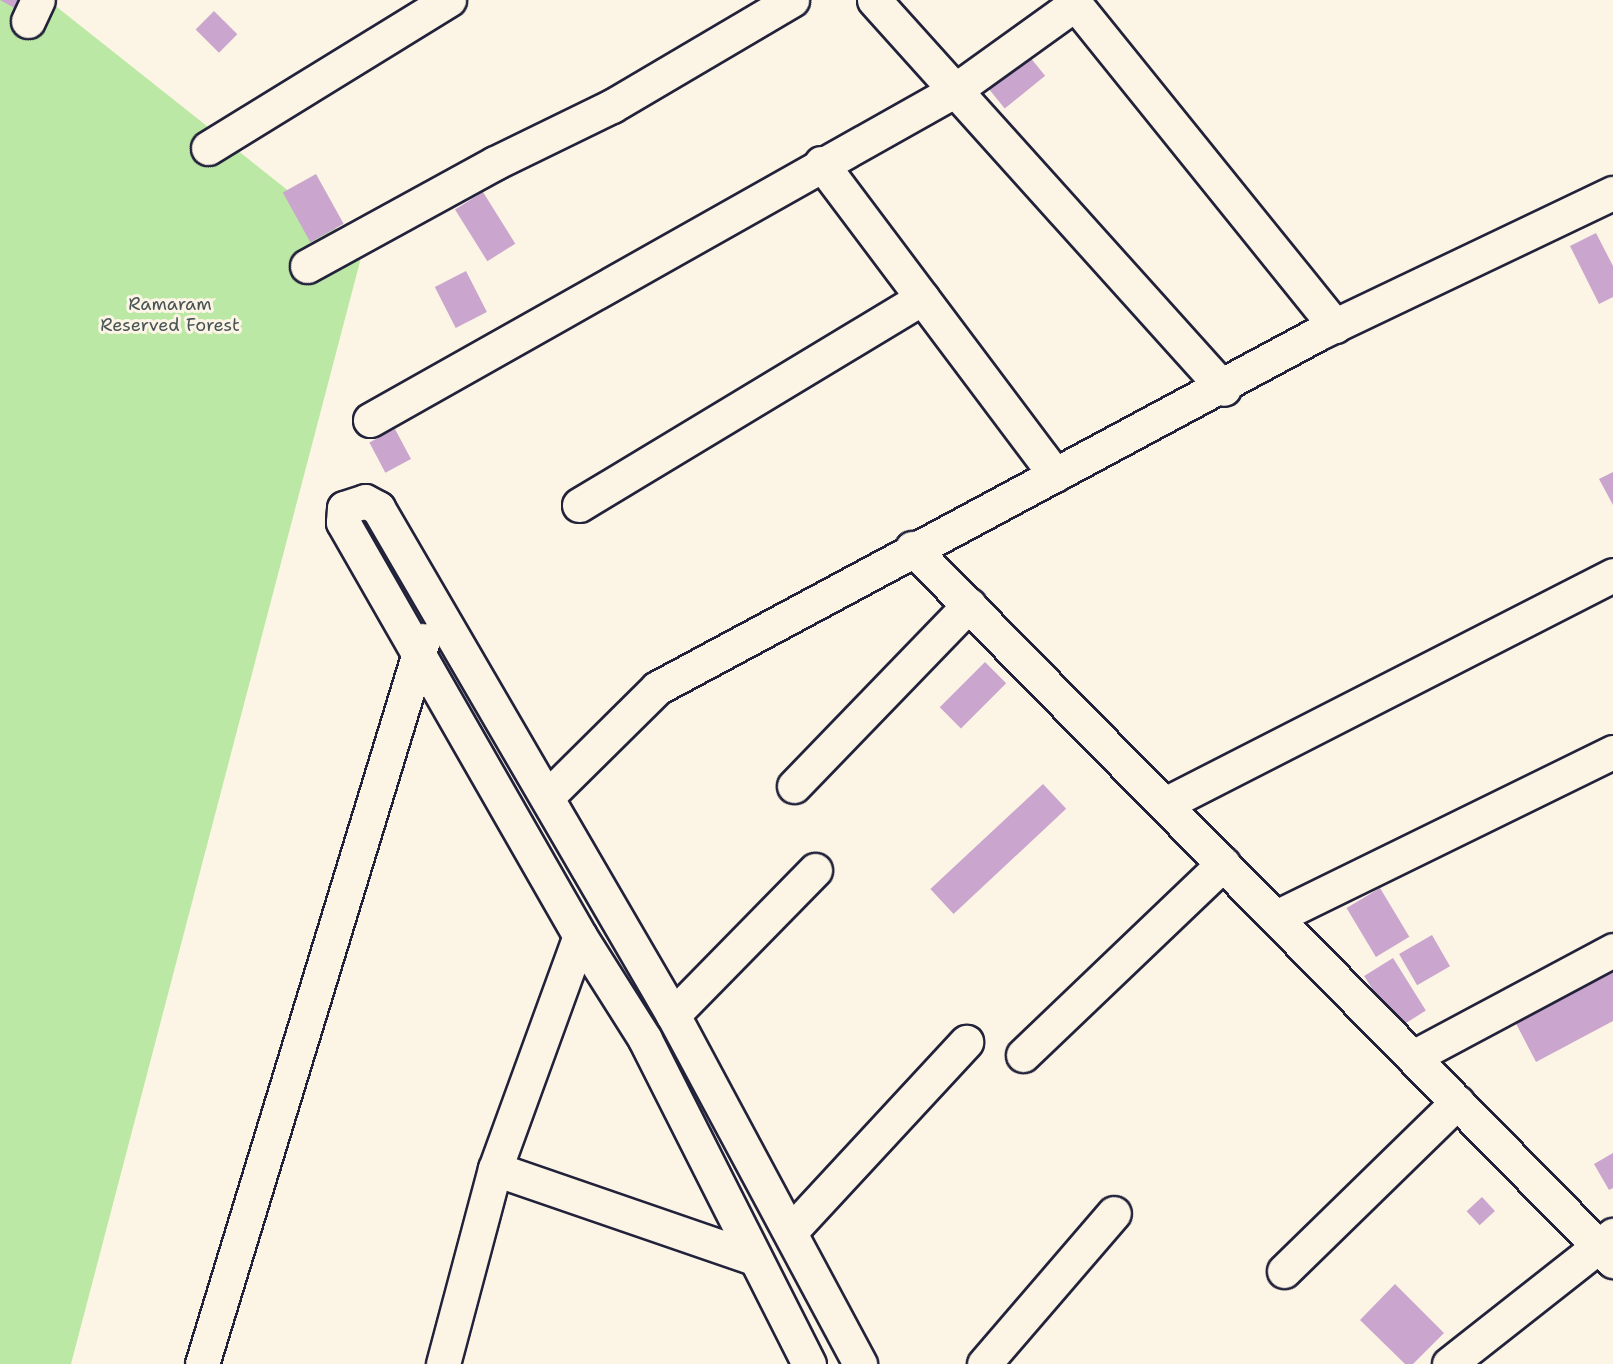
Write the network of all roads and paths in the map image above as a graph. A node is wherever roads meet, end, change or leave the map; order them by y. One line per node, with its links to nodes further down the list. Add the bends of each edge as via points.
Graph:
1 (449, 0): 6 (street)
2 (792, 0): 9 (street, via 612,106 495,163)
3 (874, 0): 5 (street)
4 (1074, 2): 5 (street); 11 (street)
5 (954, 91): 7 (street); 12 (street)
6 (208, 148)
7 (821, 163): 10 (street); 13 (street)
8 (1613, 193): 11 (street)
9 (307, 266)
10 (922, 298): 14 (street); 15 (street)
11 (1335, 326): 12 (street)
12 (1224, 388): 14 (street)
13 (370, 420)
14 (1054, 475): 16 (street)
15 (579, 505)
16 (912, 548): 18 (street); 23 (street, via 657,688)
17 (1613, 575): 24 (street)
18 (969, 605): 22 (street); 24 (street)
19 (437, 612): 20 (street); 20 (street, via 378,508 364,501 344,508 343,522); 23 (street)
20 (416, 651): 28 (street); 41 (street)
21 (1613, 752): 27 (street)
22 (794, 786)
23 (548, 795): 30 (street)
24 (1165, 804): 25 (street)
25 (1223, 864): 27 (street); 32 (street)
26 (815, 870): 30 (street)
27 (1276, 917): 33 (street)
28 (580, 936): 35 (street); 39 (street, via 645,1039)
29 (1613, 950): 33 (street)
30 (673, 1015): 37 (street)
31 (966, 1042): 37 (street)
32 (1023, 1055)
33 (1413, 1057): 34 (street)
34 (1457, 1102): 38 (street); 40 (street)
35 (495, 1169): 39 (street); 42 (street)
36 (1114, 1213): 45 (street)
37 (791, 1231): 44 (street)
38 (1607, 1247): 46 (street)
39 (753, 1258): 43 (street)
40 (1284, 1271)
41 (202, 1364)
42 (443, 1364)
43 (809, 1364)
44 (860, 1364)
45 (984, 1364)
46 (1449, 1364)

